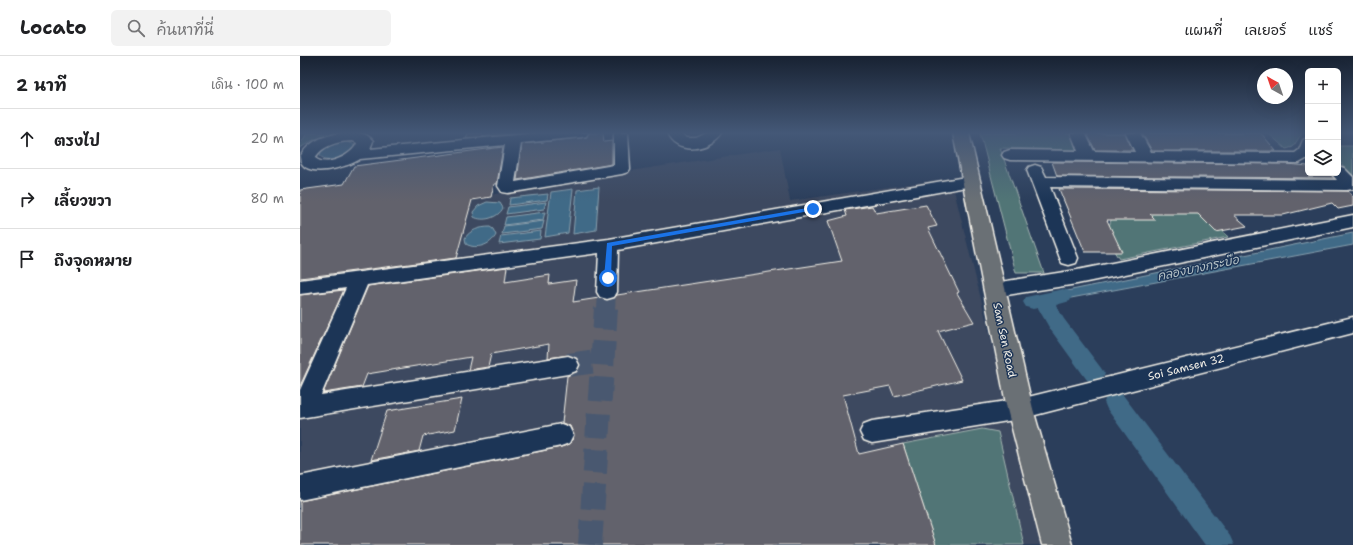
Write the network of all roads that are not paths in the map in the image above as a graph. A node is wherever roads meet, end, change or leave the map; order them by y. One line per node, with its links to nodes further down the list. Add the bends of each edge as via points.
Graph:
1 (1029, 155): 12 (street)
2 (308, 156): 3 (street, via 307,159 314,165 326,166)
3 (355, 156)
4 (511, 156): 5 (street, via 506,186 508,188 622,168)
5 (622, 156)
6 (966, 156): 11 (main road, Sam Sen Road)
7 (1135, 156): 8 (street)
8 (1145, 156): 9 (street, via 1300,158)
9 (1302, 156)
10 (1341, 174): 12 (street, via 1350,183 1347,186)
11 (971, 181): 14 (street); 18 (main road, Sam Sen Road)
12 (1040, 182): 15 (street)
13 (1353, 221): 18 (street, via 1076,277)
14 (609, 245): 16 (street); 19 (street)
15 (1069, 258)
16 (360, 278): 17 (street); 22 (street)
17 (300, 287)
18 (994, 290): 23 (main road, Sam Sen Road)
19 (607, 292)
20 (1353, 325): 23 (street, Soi Samsen 32)
21 (568, 365): 22 (street)
22 (302, 407)
23 (1020, 409): 24 (street, Soi Samsen 32); 27 (main road, Sam Sen Road)
24 (872, 432)
25 (561, 435): 26 (street)
26 (300, 488)
27 (1057, 545)

